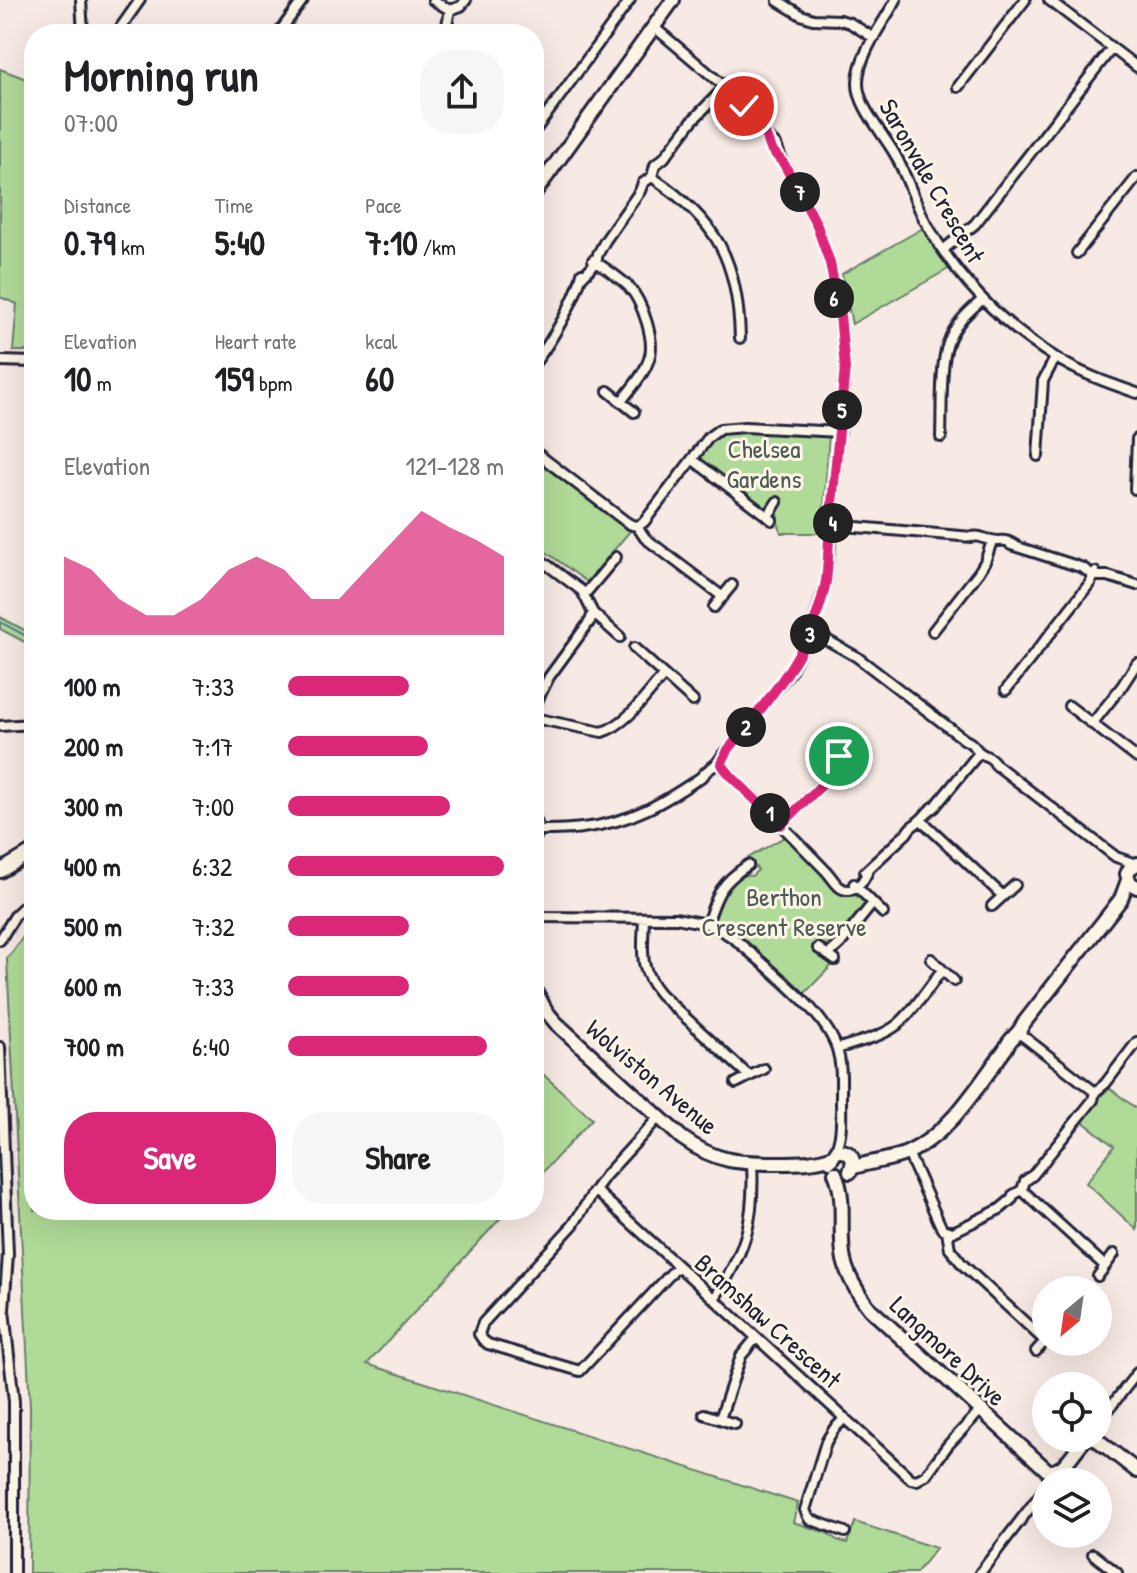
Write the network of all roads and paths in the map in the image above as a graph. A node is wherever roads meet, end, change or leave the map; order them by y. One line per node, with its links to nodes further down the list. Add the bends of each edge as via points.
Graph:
1 (81, 0): 13 (street)
2 (140, 0): 14 (street)
3 (303, 0): 15 (street)
4 (433, 0): 12 (street)
5 (466, 0): 12 (street)
6 (630, 0): 23 (street)
7 (673, 0): 17 (street)
8 (896, 0): 18 (street, Saronvale Crescent)
9 (1025, 0): 22 (street)
10 (1049, 0): 19 (street)
11 (778, 1): 18 (street, via 813,19 850,23)
12 (450, 10): 16 (street)
13 (82, 24)
14 (123, 24)
15 (285, 24)
16 (447, 24)
17 (654, 27): 21 (street); 26 (street)
18 (874, 38): 27 (street, Saronvale Crescent, via 859,71 860,97)
19 (1112, 48): 20 (street); 27 (street, via 975,224)
20 (1137, 67)
21 (725, 87): 25 (street, via 655,165); 40 (street, via 776,145 830,263 842,301 845,368)
22 (958, 87)
23 (544, 118)
24 (1137, 177): 28 (street)
25 (655, 179): 29 (street, via 643,183 598,245); 31 (street, via 693,209 719,242 735,280)
26 (544, 180)
27 (943, 250): 30 (street, Saronvale Crescent)
28 (1077, 253)
29 (594, 261): 32 (street, via 582,272); 38 (street, via 636,296 650,336 650,358)
30 (982, 300): 33 (street, Saronvale Crescent); 41 (street, via 964,316 948,343)
31 (740, 338)
32 (544, 349)
33 (1055, 358): 37 (street, Saronvale Crescent); 43 (street, via 1043,381)
34 (0, 361): 35 (street)
35 (24, 362)
36 (608, 391): 38 (street)
37 (1137, 393)
38 (621, 402): 39 (street)
39 (634, 412)
40 (840, 432): 45 (street, via 761,426 720,429); 48 (street)
41 (941, 437)
42 (1137, 439): 46 (street)
43 (1038, 456)
44 (544, 459): 49 (street)
45 (692, 459): 47 (street, via 770,518); 49 (street)
46 (1135, 489)
47 (777, 502)
48 (835, 525): 50 (street, via 977,535); 60 (street, via 826,583)
49 (637, 526): 57 (street, via 645,538)
50 (992, 542): 53 (street, via 1004,540 1080,563); 61 (street, via 979,572)
51 (616, 557): 56 (street)
52 (544, 563): 56 (street)
53 (1093, 574): 55 (street, via 1108,573); 67 (street)
54 (732, 585): 57 (street)
55 (1137, 585)
56 (585, 594): 59 (street)
57 (723, 597): 58 (street)
58 (714, 607)
59 (593, 613): 62 (street); 66 (street)
60 (811, 631): 75 (street, via 857,657 975,745); 78 (street, via 790,672)
61 (933, 631)
62 (620, 637)
63 (634, 648): 65 (street)
64 (1137, 663): 71 (street)
65 (664, 675): 68 (street); 70 (street, via 613,728 602,732)
66 (544, 687)
67 (1006, 690)
68 (693, 701)
69 (1069, 706): 71 (street)
70 (544, 720)
71 (1092, 724): 76 (street)
72 (24, 725): 73 (street)
73 (0, 726)
74 (833, 749): 77 (street)
75 (978, 754): 80 (street); 84 (street, via 988,755)
76 (1137, 758)
77 (845, 762): 79 (street); 81 (street)
78 (719, 764): 81 (street); 82 (street, via 665,802 635,815 584,828)
79 (857, 773)
80 (923, 821): 90 (street, via 910,828); 91 (street)
81 (781, 825): 90 (street, via 832,877)
82 (544, 829)
83 (24, 857): 87 (street)
84 (1116, 857): 85 (street); 88 (street)
85 (1136, 864): 88 (street, via 1130,868)
86 (749, 865): 98 (street, via 720,889)
87 (4, 869)
88 (1132, 884): 105 (street, via 1023,1024)
89 (1015, 885): 91 (street)
90 (856, 886): 92 (street)
91 (1003, 896): 94 (street)
92 (873, 903): 95 (street); 100 (street, via 831,958)
93 (24, 906): 99 (street)
94 (992, 906)
95 (883, 913)
96 (544, 917): 97 (street)
97 (644, 918): 98 (street); 111 (street, via 648,981)
98 (707, 924): 108 (street, via 736,940 803,1001 827,1027)
99 (0, 940)
100 (818, 948)
101 (931, 959): 102 (street)
102 (942, 970): 103 (street); 108 (street, via 895,1027)
103 (954, 981)
104 (544, 1007): 114 (street, Wolviston Avenue)
105 (1021, 1034): 113 (street); 116 (street, via 1011,1039 943,1129)
106 (1137, 1042): 109 (street)
107 (0, 1047): 149 (street, via 8,1254 4,1310 14,1402)
108 (837, 1049): 115 (street)
109 (1134, 1053): 113 (street)
110 (764, 1069): 111 (street)
111 (749, 1076): 112 (street)
112 (736, 1083)
113 (1094, 1091): 123 (street, via 1025,1181)
114 (659, 1117): 119 (street, Wolviston Avenue, via 699,1150); 122 (street)
115 (841, 1132): 117 (street); 118 (street)
116 (908, 1153): 118 (street); 125 (street, via 940,1226)
117 (832, 1155): 118 (street, via 843,1151); 120 (street, Wolviston Avenue); 121 (street)
118 (851, 1162): 121 (street, via 845,1174); 124 (street, Langmore Drive)
119 (752, 1163): 120 (street, Wolviston Avenue); 130 (street, via 749,1223 732,1271)
120 (812, 1163): 121 (street, Wolviston Avenue)
121 (834, 1172): 124 (street, Langmore Drive)
122 (595, 1190): 127 (street, Bramshaw Crescent); 127 (street, via 573,1225 483,1323 483,1340 580,1371)
123 (1023, 1191): 125 (street, via 992,1214); 128 (street)
124 (841, 1193): 135 (street, Langmore Drive, via 844,1261 860,1296)
125 (947, 1231): 131 (street, via 950,1249 963,1265)
126 (1114, 1254): 128 (street)
127 (678, 1266): 130 (street, Bramshaw Crescent)
128 (1105, 1266): 129 (street)
129 (1098, 1276)
130 (714, 1299): 132 (street, Bramshaw Crescent)
131 (1032, 1328)
132 (756, 1338): 137 (street, Bramshaw Crescent); 138 (street, via 738,1362)
133 (1137, 1373): 134 (street)
134 (1112, 1405)
135 (980, 1411): 137 (street, Bramshaw Crescent, via 917,1480); 142 (street, Langmore Drive)
136 (704, 1414): 138 (street)
137 (845, 1418): 146 (street, via 826,1442 805,1510 809,1519)
138 (720, 1419): 139 (street)
139 (735, 1424)
140 (1112, 1451): 144 (street)
141 (1073, 1452): 143 (street)
142 (1040, 1468)
143 (1061, 1468)
144 (1137, 1471)
145 (1032, 1504): 150 (street)
146 (845, 1532)
147 (1093, 1554): 148 (street)
148 (1106, 1564): 151 (street); 152 (street)
149 (14, 1573)
150 (980, 1573)
151 (1099, 1573)
152 (1117, 1573)

